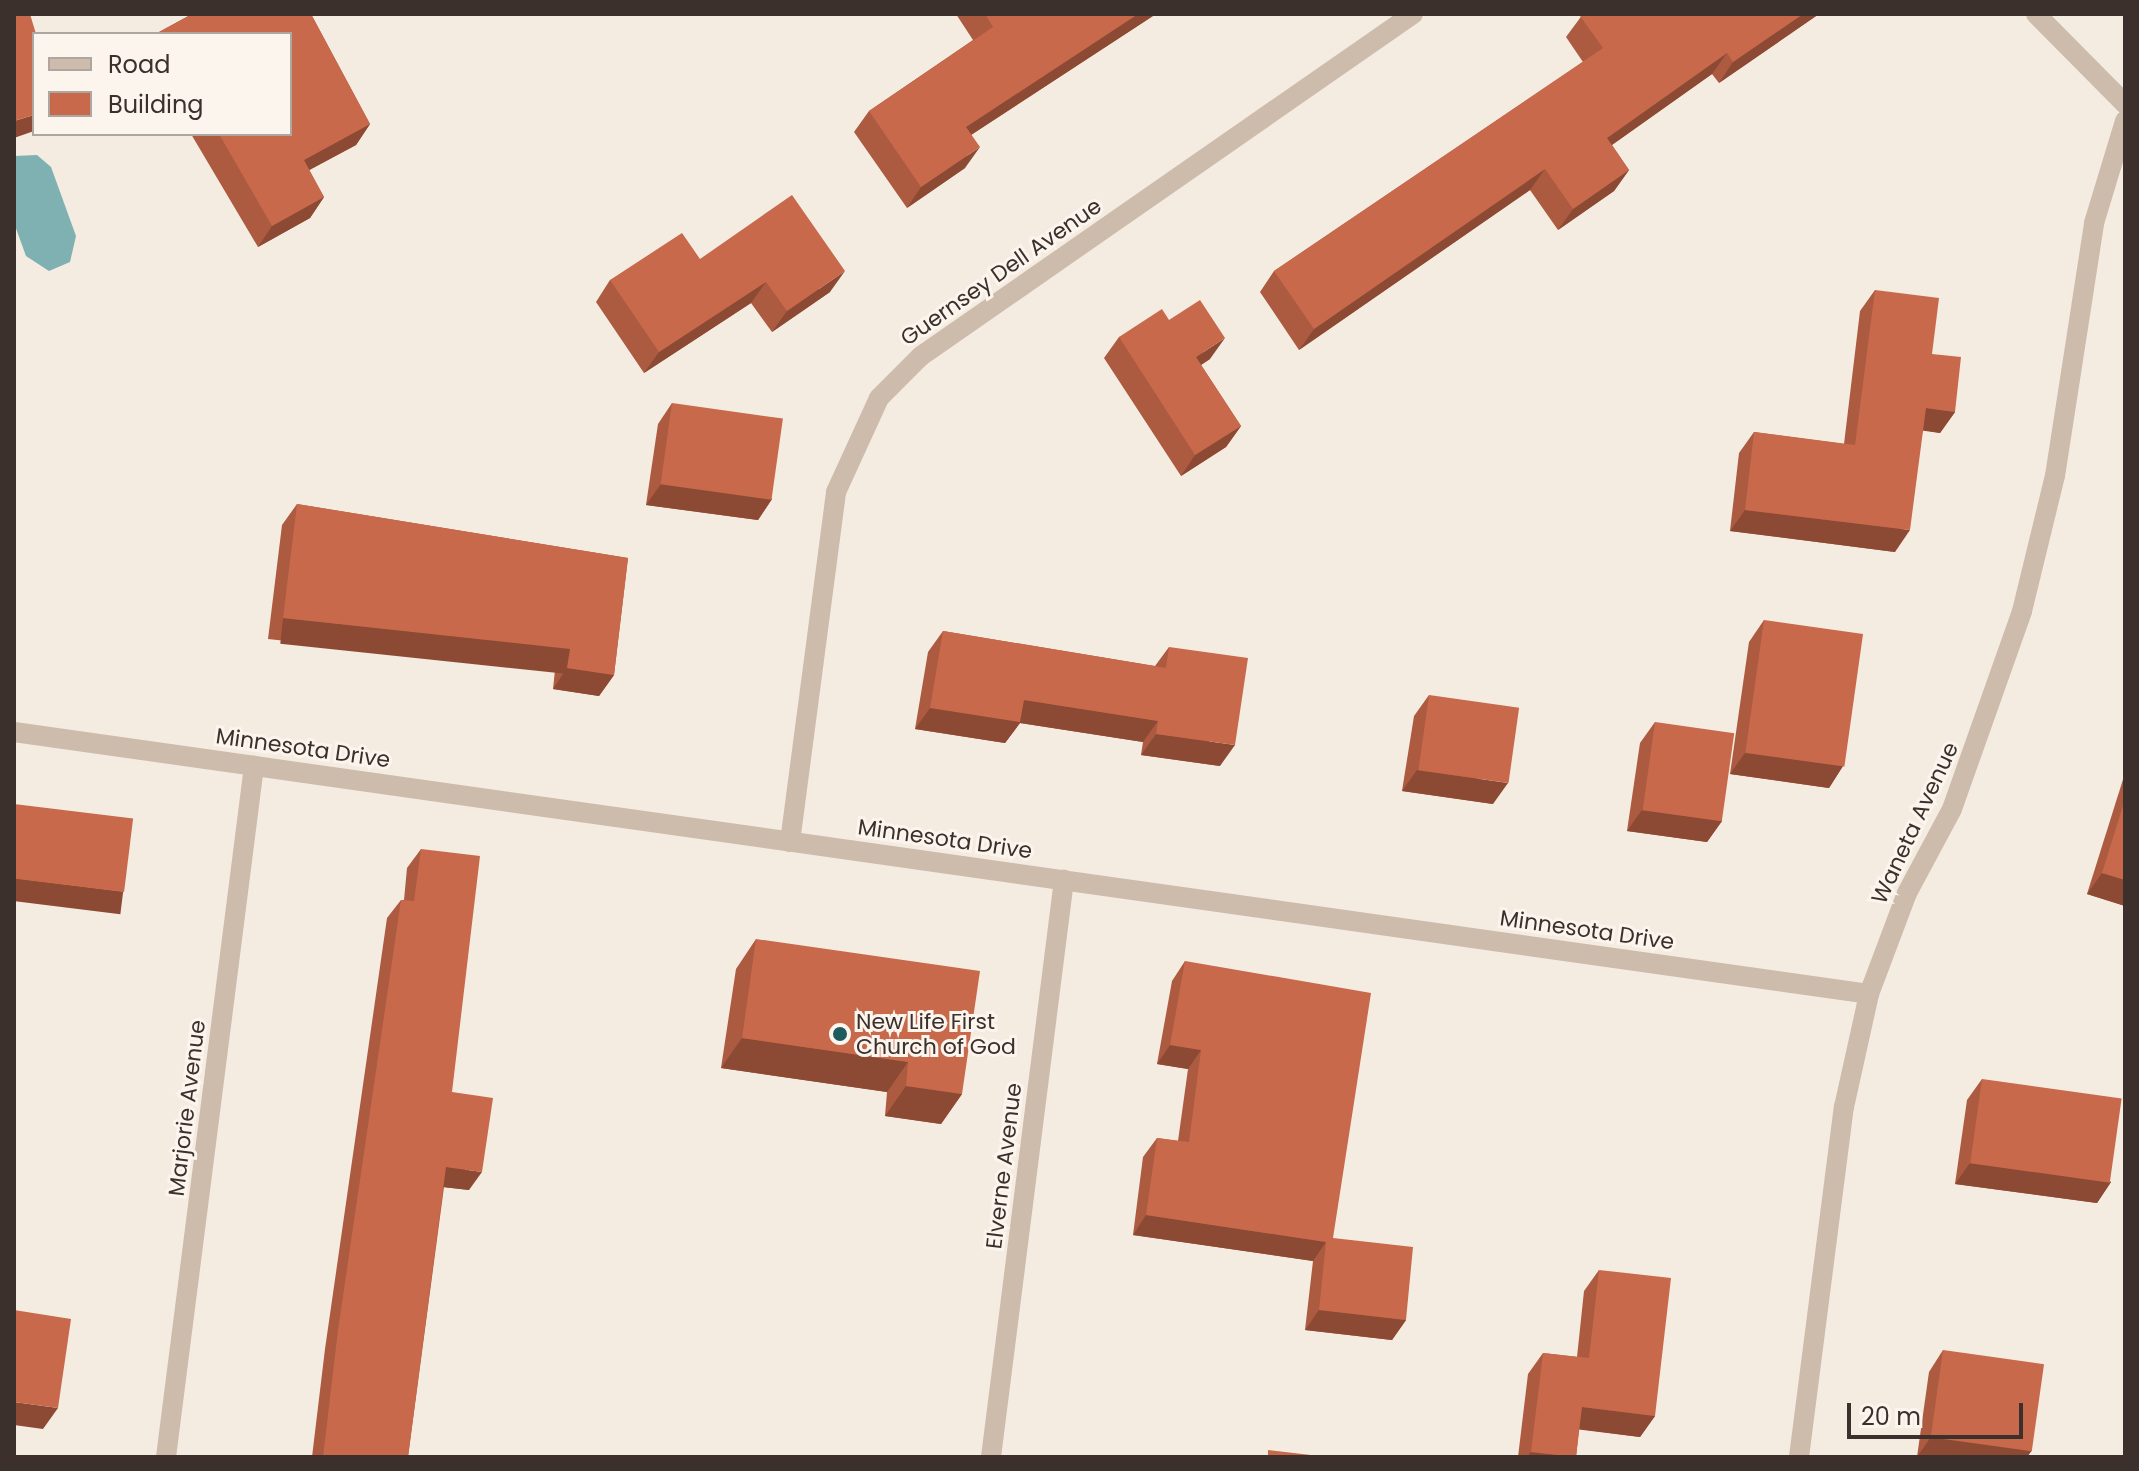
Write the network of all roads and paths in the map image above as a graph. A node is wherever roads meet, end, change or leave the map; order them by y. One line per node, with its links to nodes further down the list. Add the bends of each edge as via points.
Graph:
1 (1413, 14): 7 (street, Guernsey Dell Avenue, via 921,356 879,398 836,492)
2 (2036, 14): 3 (street)
3 (2125, 104)
4 (2125, 121): 9 (street, Waneta Avenue, via 2094,223 2055,476 2022,611 1968,769 1907,893)
5 (14, 732): 6 (street, Minnesota Drive)
6 (254, 766): 7 (street, Minnesota Drive); 10 (street, Marjorie Avenue)
7 (790, 842): 8 (street, Minnesota Drive)
8 (1064, 880): 9 (street, Minnesota Drive); 11 (street, Elverne Avenue)
9 (1869, 994): 12 (street, Waneta Avenue, via 1844,1107)
10 (166, 1457)
11 (991, 1457)
12 (1799, 1457)

